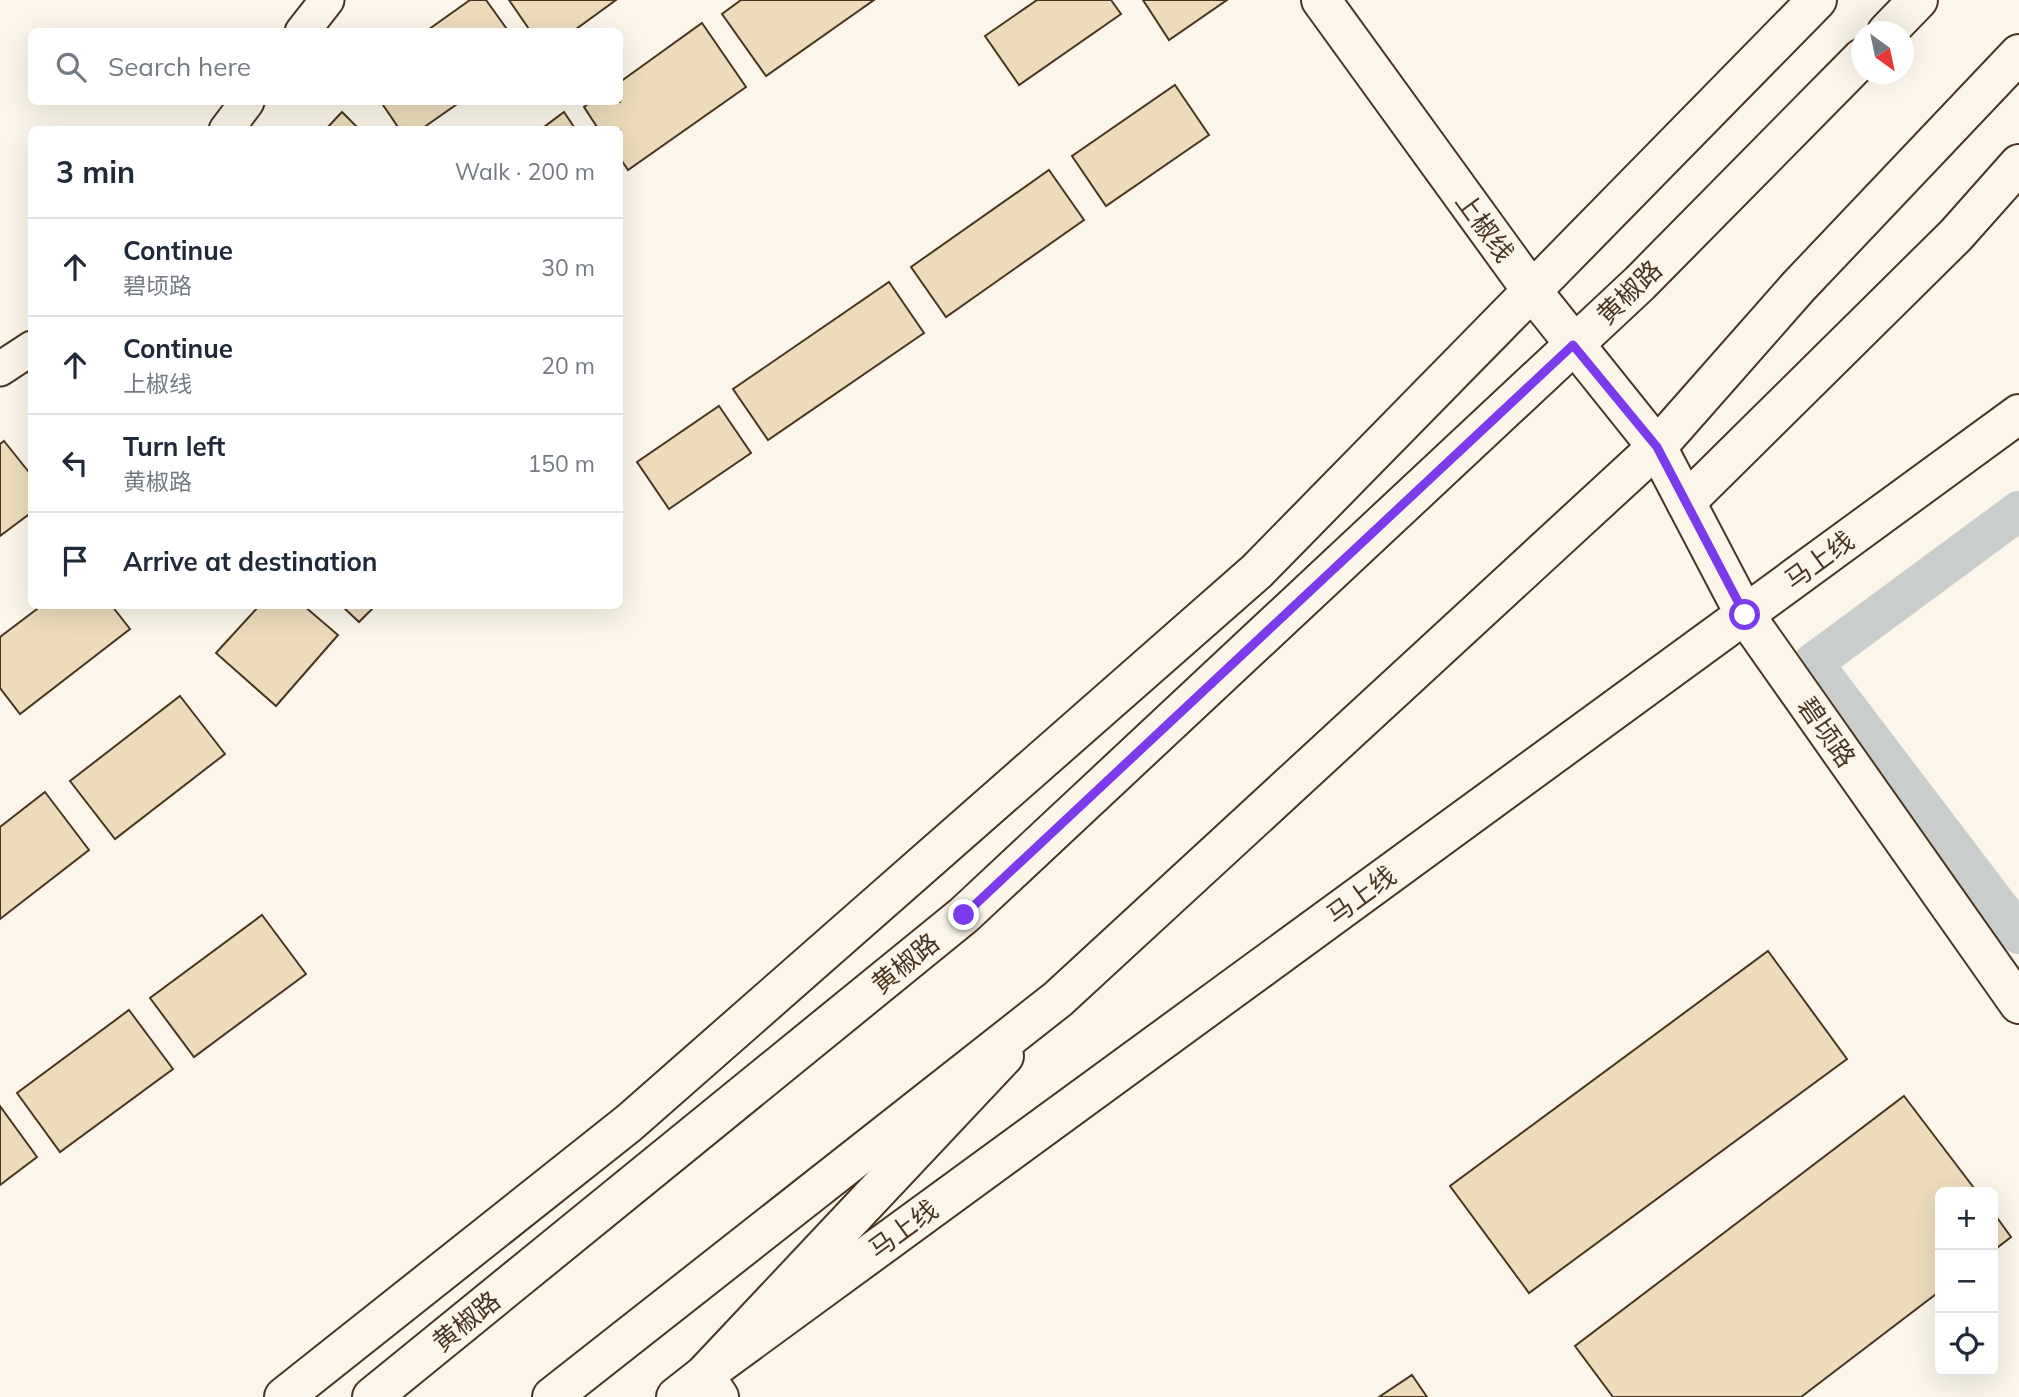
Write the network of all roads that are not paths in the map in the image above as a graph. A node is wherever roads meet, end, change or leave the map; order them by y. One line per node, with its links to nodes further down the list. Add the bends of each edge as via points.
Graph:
1 (327, 0): 6 (street)
2 (1321, 0): 12 (main road, 上椒线)
3 (1817, 0): 12 (main road)
4 (1918, 0): 5 (main road)
5 (1898, 21)
6 (305, 28)
7 (2019, 54): 17 (main road, via 1798,287)
8 (1851, 68): 13 (main road, 黄椒路)
9 (245, 105): 10 (street)
10 (229, 126)
11 (2019, 163): 18 (main road, via 1956,235)
12 (1532, 291): 13 (main road, 上椒线); 23 (main road, via 1257,571 629,1123)
13 (1573, 345): 17 (main road, 上椒线); 24 (main road, 黄椒路, via 964,915)
14 (28, 351): 15 (street)
15 (0, 369)
16 (2019, 414): 19 (main road, 马上线)
17 (1657, 447): 18 (main road, 碧顷路); 20 (main road)
18 (1686, 502): 19 (main road, 碧顷路)
19 (1745, 615): 21 (main road, 碧顷路); 22 (main road, 马上线)
20 (1058, 999): 22 (main road); 25 (main road)
21 (2019, 1004)
22 (699, 1390)
23 (284, 1397)
24 (372, 1397)
25 (552, 1397)

